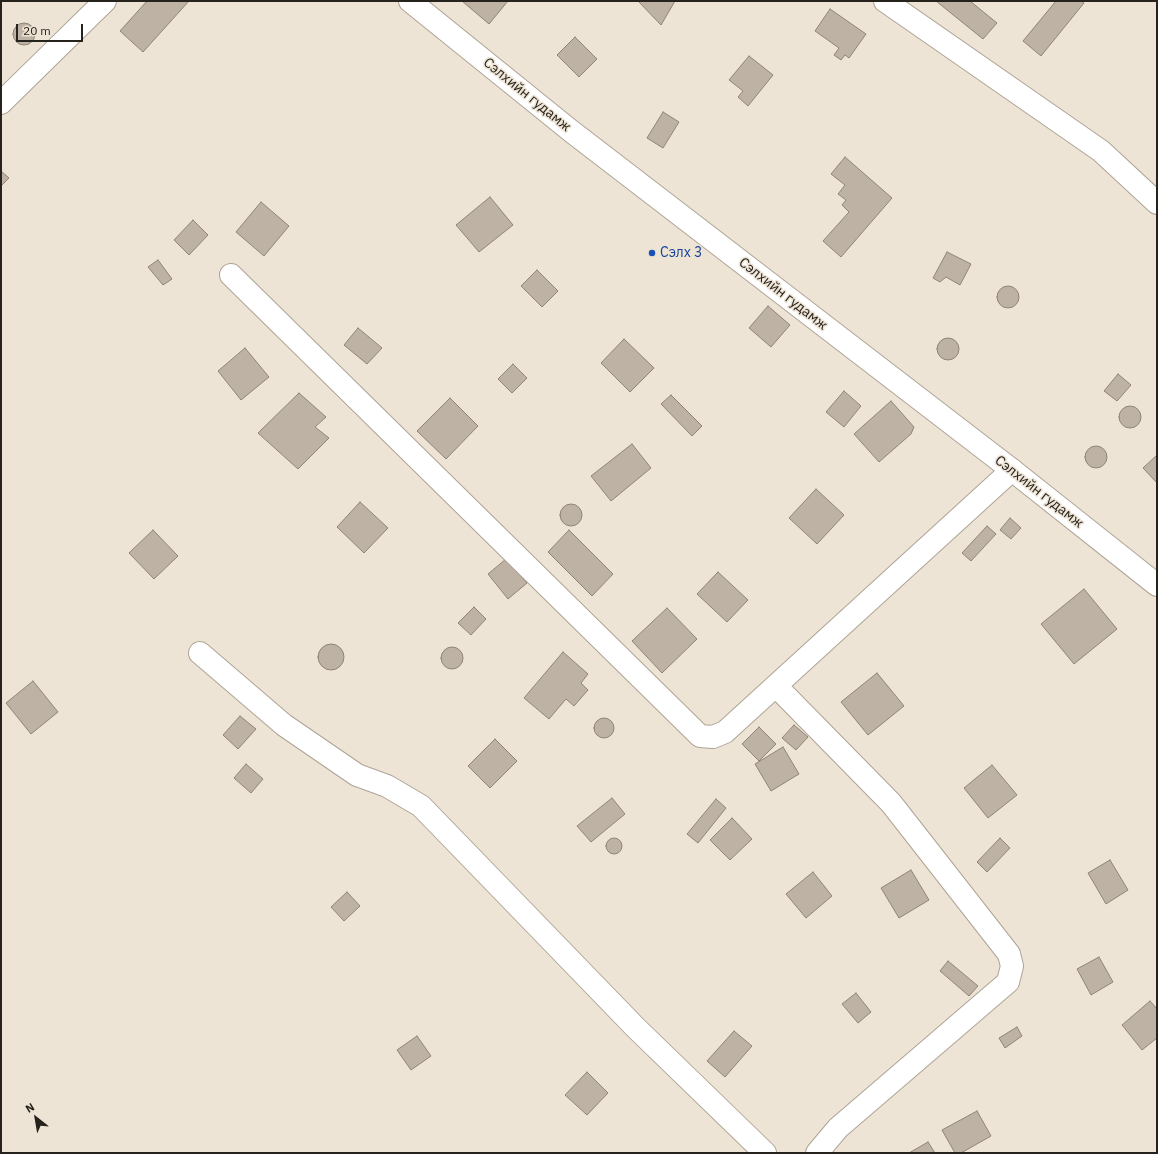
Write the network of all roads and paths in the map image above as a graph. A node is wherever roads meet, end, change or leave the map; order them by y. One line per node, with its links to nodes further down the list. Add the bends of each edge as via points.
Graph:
1 (105, 1): 4 (street)
2 (410, 1): 7 (street, Сэлхийн гудамж, via 571,131)
3 (885, 1): 5 (street, via 1101,151)
4 (1, 103)
5 (1157, 203)
6 (231, 275): 10 (street, via 700,736 713,737 725,732)
7 (1012, 470): 8 (street, Сэлхийн гудамж); 10 (street)
8 (1157, 585)
9 (200, 652): 11 (street, via 284,725 356,775 387,786 421,806 636,1028)
10 (776, 686): 12 (street, via 890,803 1009,954 1012,966 1008,982 838,1128)
11 (765, 1153)
12 (817, 1153)

